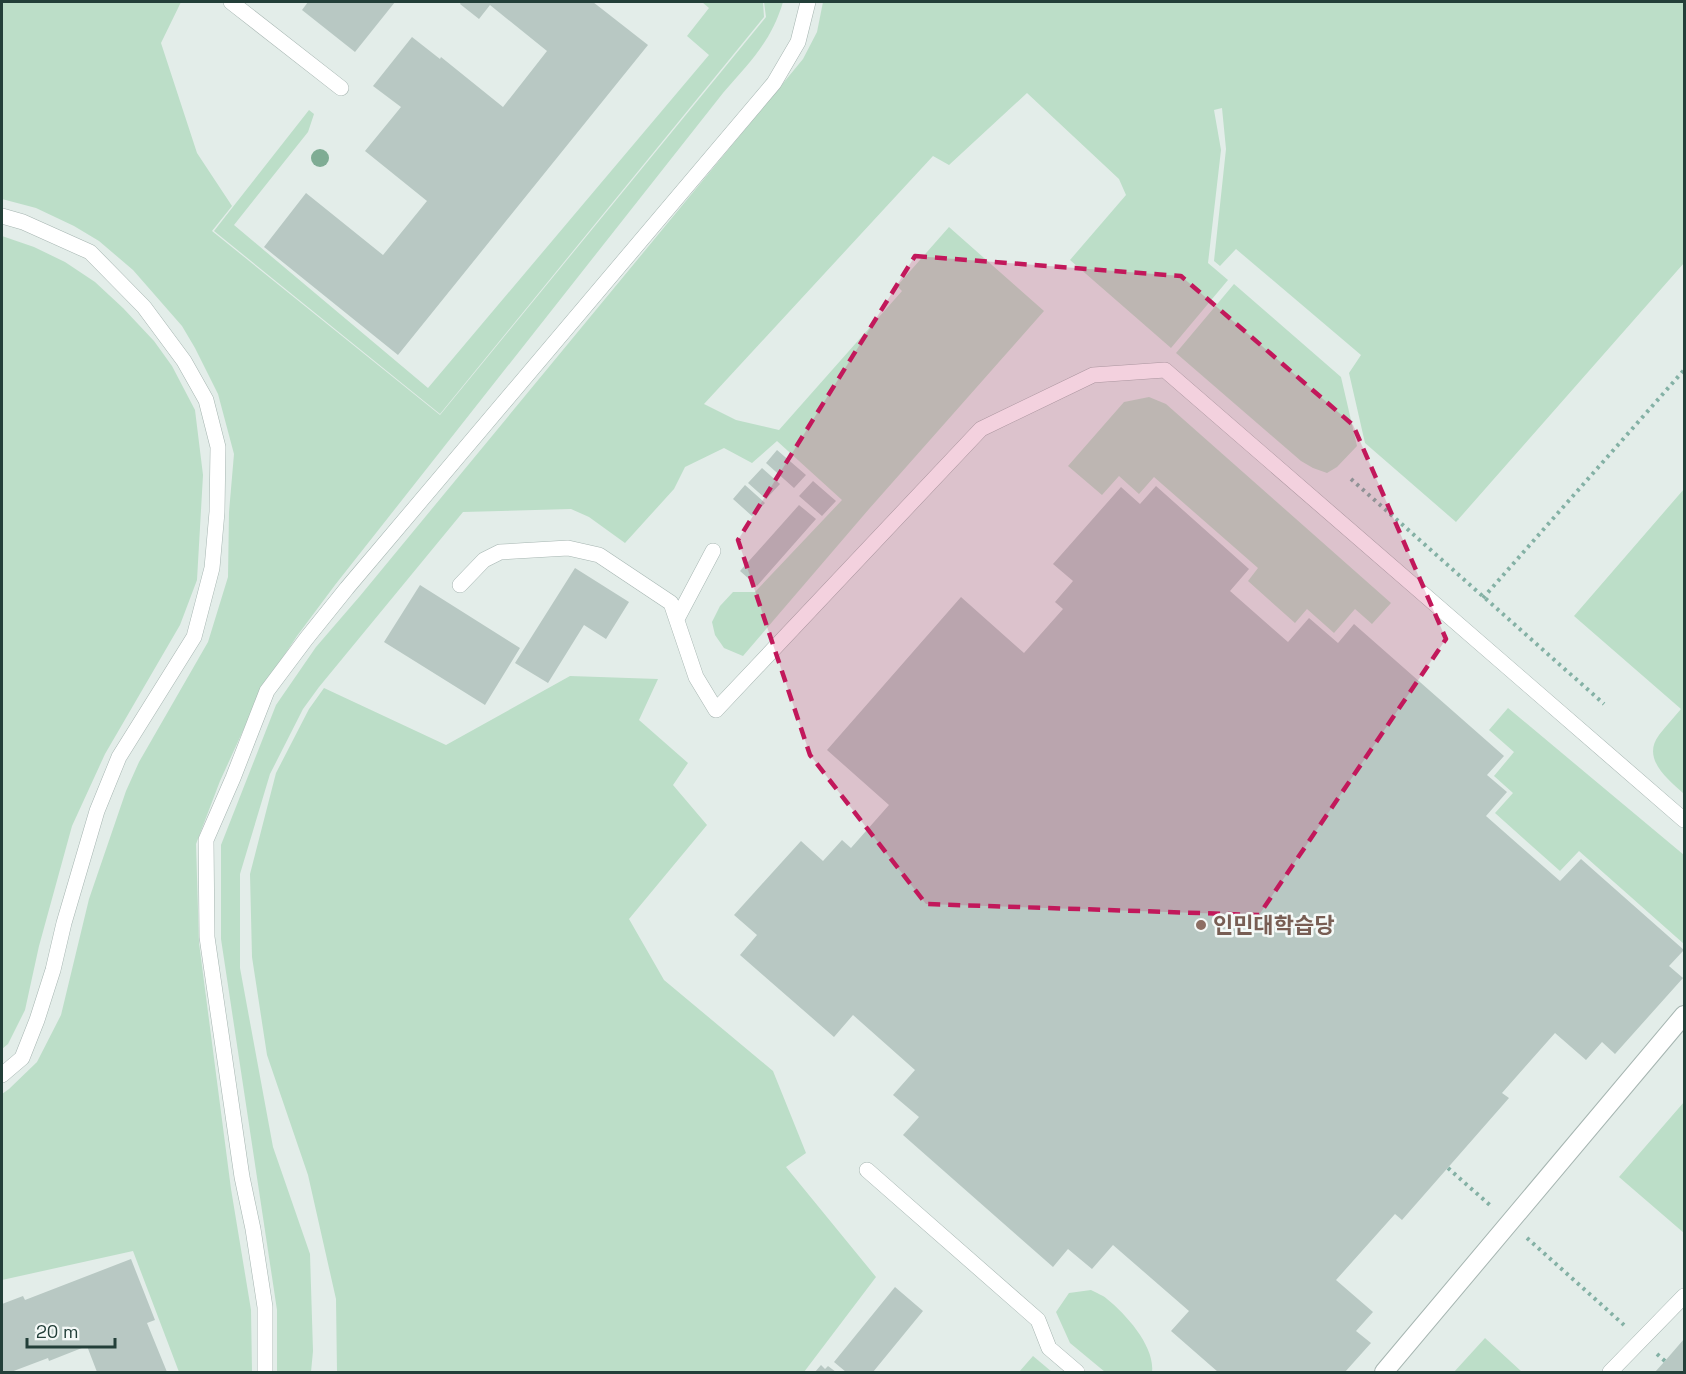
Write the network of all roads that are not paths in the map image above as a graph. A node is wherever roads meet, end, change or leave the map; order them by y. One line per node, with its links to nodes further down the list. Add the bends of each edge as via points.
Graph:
1 (231, 2): 3 (lane)
2 (808, 2): 13 (lane, via 798,42 774,83 347,588 267,692 206,840 207,936 265,1307)
3 (341, 88)
4 (2, 216): 10 (lane, via 90,252 144,307 184,361 206,400 218,447 212,568 194,637 119,757 94,822 38,1020 22,1058)
5 (713, 551): 7 (lane)
6 (460, 585): 7 (lane, via 484,560 500,552 568,548 598,555 615,565 671,603)
7 (677, 619): 8 (lane, via 696,677 716,710 981,429 1093,375 1165,370)
8 (1684, 820)
9 (1684, 1015): 15 (street)
10 (2, 1075)
11 (867, 1170): 14 (lane, via 1038,1320 1049,1348)
12 (1684, 1296): 16 (lane)
13 (265, 1372)
14 (1077, 1372)
15 (1384, 1372)
16 (1610, 1372)

